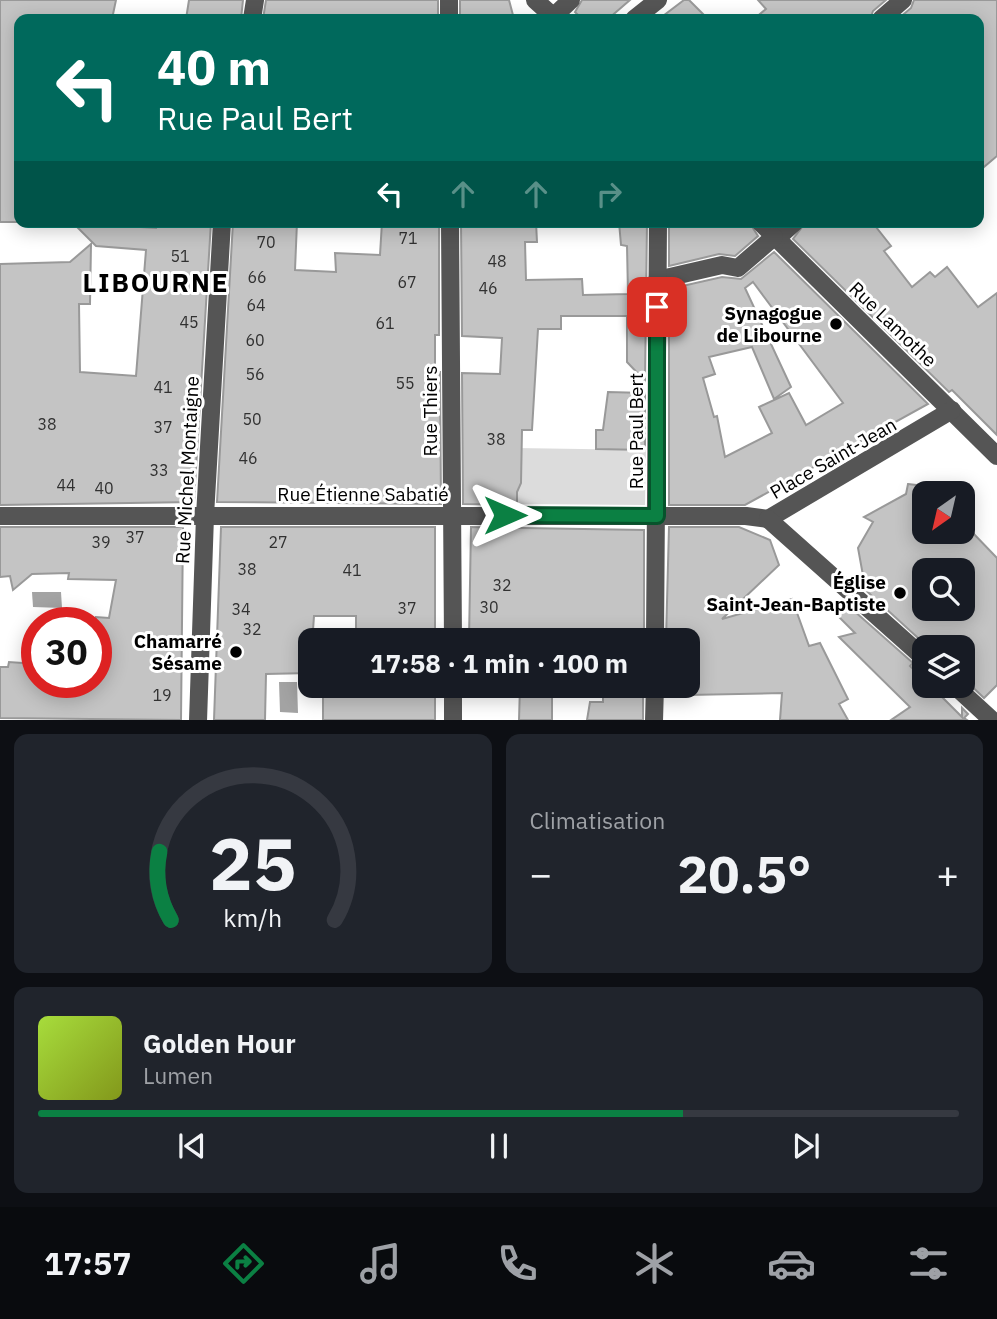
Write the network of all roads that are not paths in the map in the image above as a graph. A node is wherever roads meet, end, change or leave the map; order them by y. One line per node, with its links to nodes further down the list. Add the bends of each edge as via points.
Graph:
1 (535, 0): 5 (street)
2 (571, 0): 6 (street)
3 (658, 0): 7 (street)
4 (903, 0): 8 (street)
5 (550, 14)
6 (558, 14)
7 (640, 14)
8 (887, 14)
9 (222, 228): 20 (street, Rue Michel Montaigne)
10 (450, 228): 18 (street, Rue Thiers)
11 (657, 228): 15 (street, Rue Paul Bert)
12 (766, 228): 14 (street, Rue Lamothe)
13 (788, 228): 14 (street)
14 (775, 238): 15 (street, via 737,268 722,265); 16 (street, Rue Lamothe)
15 (657, 280): 21 (street, Rue Paul Bert)
16 (952, 410): 17 (street, Rue Lamothe); 22 (street, Place Saint-Jean)
17 (997, 456)
18 (452, 515): 20 (street, Rue Étienne Sabatié); 21 (street, Rue Étienne Sabatié); 23 (street, Rue Thiers)
19 (0, 516): 20 (street, Rue Étienne Sabatié)
20 (205, 516): 29 (street, Rue Michel Montaigne)
21 (657, 516): 22 (street, Rue Étienne Sabatié); 24 (street, Rue Paul Bert)
22 (768, 519): 25 (street, Place Saint-Jean)
23 (453, 628)
24 (655, 628)
25 (912, 647)
26 (453, 698): 30 (street)
27 (655, 698): 31 (street)
28 (968, 698): 32 (street)
29 (198, 720)
30 (453, 720)
31 (654, 720)
32 (993, 720)

